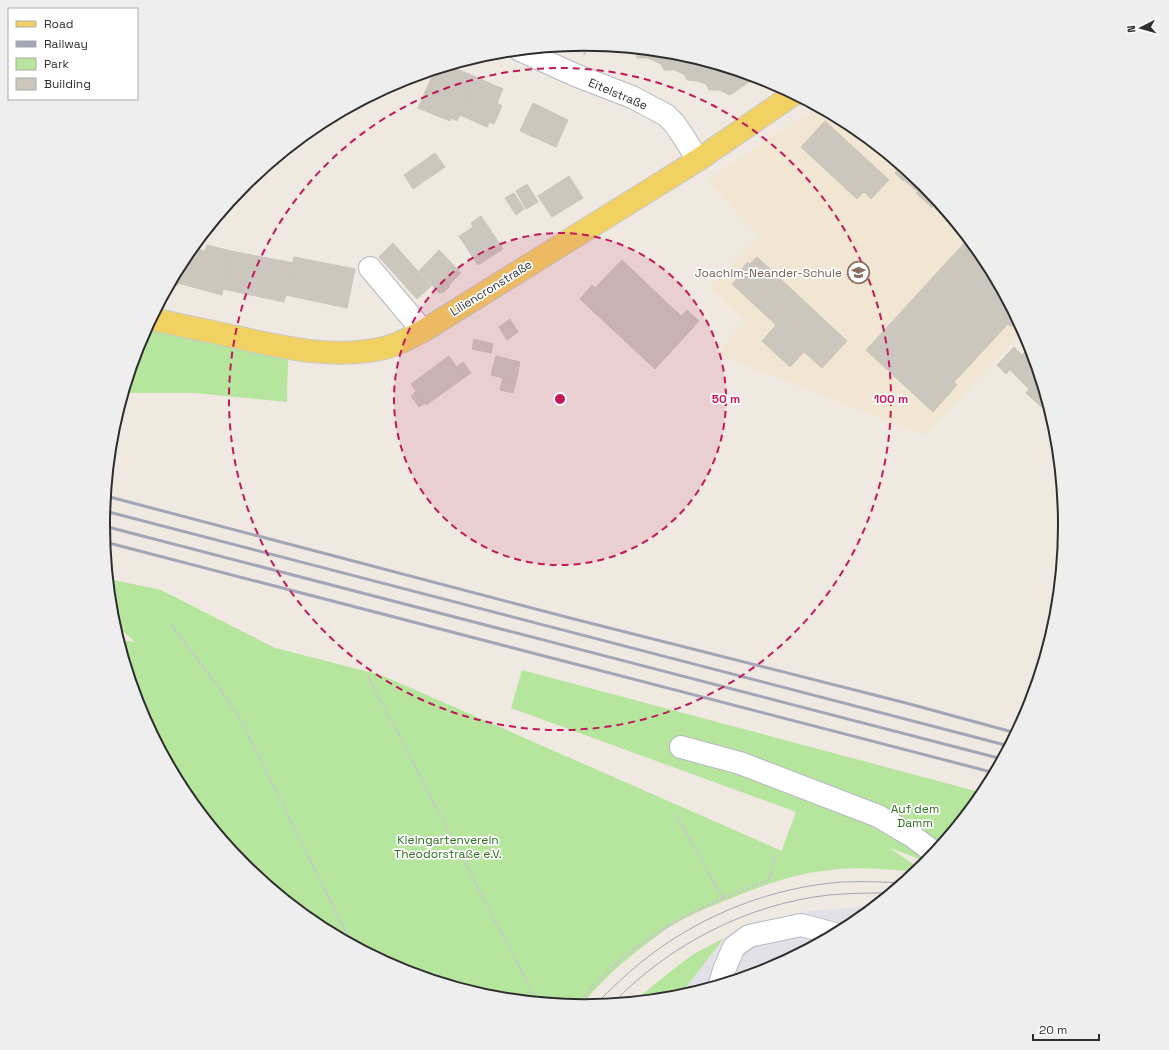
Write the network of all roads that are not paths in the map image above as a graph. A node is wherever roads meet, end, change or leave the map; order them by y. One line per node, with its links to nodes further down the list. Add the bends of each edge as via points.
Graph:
1 (529, 54): 3 (street, Eitelstraße, via 666,114 684,136)
2 (789, 98): 3 (main road, Liliencronstraße)
3 (698, 160): 6 (main road, Liliencronstraße)
4 (370, 268): 6 (street)
5 (157, 320): 6 (main road, Liliencronstraße, via 287,348 327,353 367,352 386,348)
6 (423, 331)
7 (681, 747): 8 (street, via 740,763 878,816)
8 (930, 849)
9 (826, 932): 10 (street, via 801,925 749,936 734,947)
10 (722, 979)

